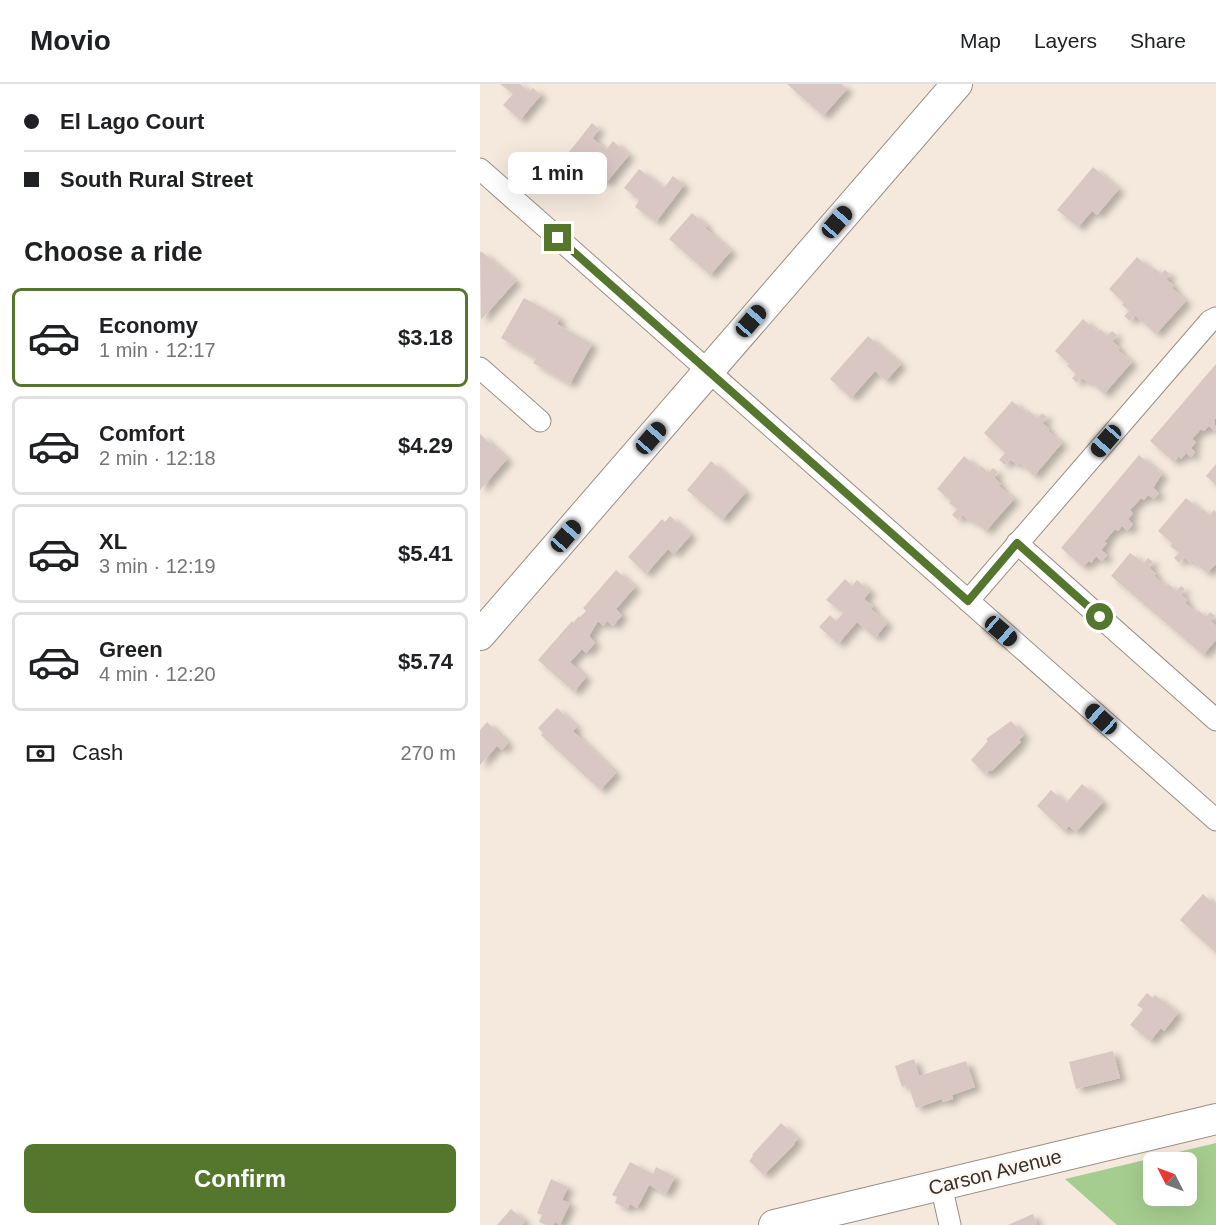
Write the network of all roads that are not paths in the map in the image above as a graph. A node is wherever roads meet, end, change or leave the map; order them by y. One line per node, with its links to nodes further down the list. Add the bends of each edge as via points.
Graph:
1 (947, 87): 5 (main road)
2 (484, 179): 5 (street)
3 (1216, 318): 7 (street)
4 (480, 368): 6 (street)
5 (708, 372): 8 (street); 9 (main road)
6 (540, 421)
7 (1017, 543): 8 (street); 10 (street)
8 (968, 601): 11 (street)
9 (480, 635)
10 (1216, 720)
11 (1216, 820)
12 (1216, 1119): 13 (main road, Carson Avenue)
13 (941, 1185): 14 (main road, Carson Avenue); 15 (street)
14 (774, 1225)
15 (950, 1225)

